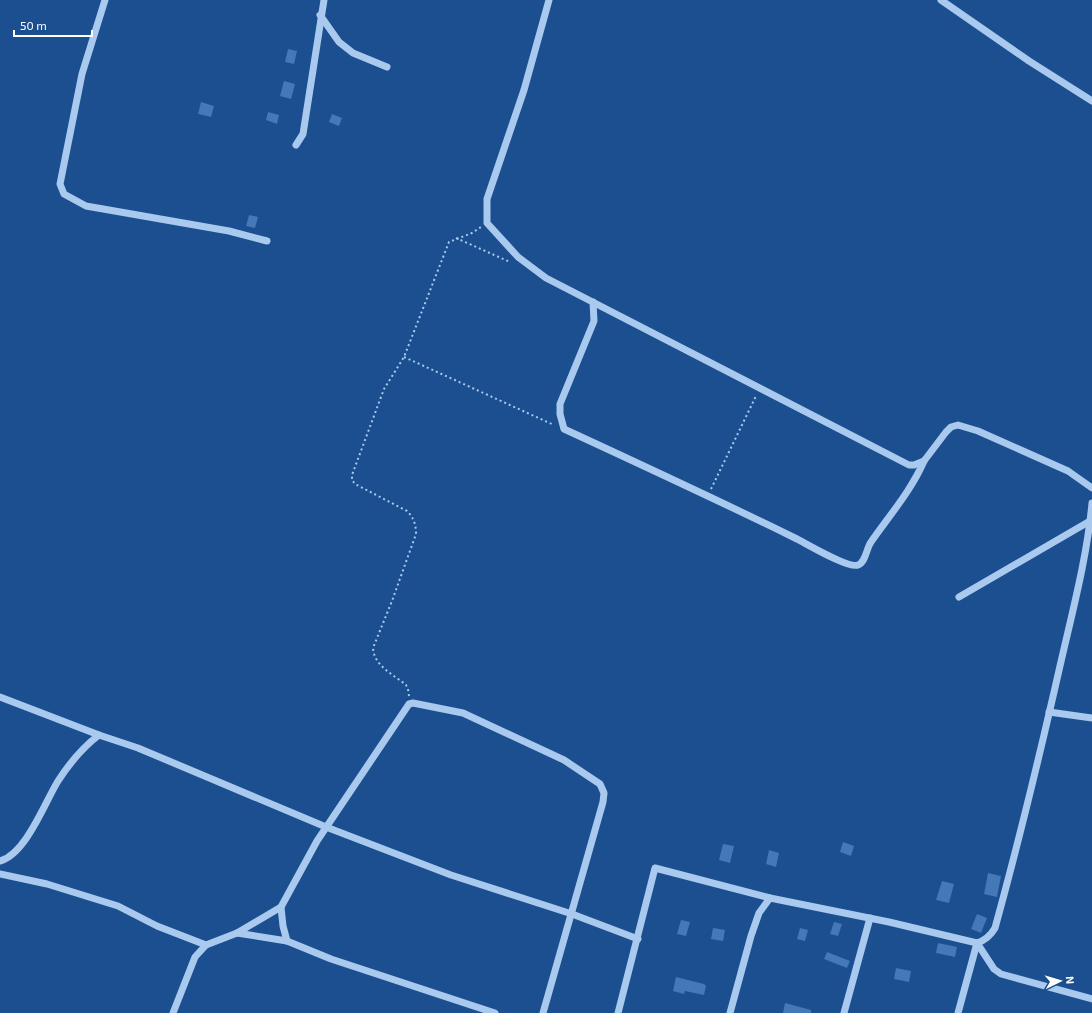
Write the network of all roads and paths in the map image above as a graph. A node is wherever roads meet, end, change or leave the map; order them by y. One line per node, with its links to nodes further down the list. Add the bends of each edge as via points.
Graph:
1 (105, 0): 11 (street, via 82,74 60,184 61,190 86,206 229,231)
2 (324, 0): 5 (street)
3 (549, 0): 9 (street, via 524,90 491,184 487,199)
4 (941, 0): 7 (street, via 1029,61)
5 (320, 15): 6 (street, via 339,42 353,53); 8 (street, via 303,134)
6 (387, 67)
7 (1092, 100)
8 (296, 145)
9 (487, 223): 10 (path); 13 (street, via 518,257 546,278)
10 (456, 238): 12 (path); 14 (path, via 448,242)
11 (267, 241)
12 (511, 262)
13 (593, 302): 15 (street); 16 (street, via 594,322 560,404)
14 (404, 357): 16 (path); 24 (path, via 384,390 352,480 355,484 407,511 416,527 416,534 373,648 374,657 379,664 408,688)
15 (760, 387): 17 (street, via 909,465); 19 (path)
16 (564, 429): 19 (street)
17 (924, 461): 18 (street, via 946,432 958,425 978,431 1068,471); 19 (street, via 917,476 870,544 863,560 854,566)
18 (1092, 488)
19 (708, 496)
20 (1092, 503): 21 (street)
21 (1090, 521): 22 (street); 25 (street)
22 (959, 596)
23 (0, 696): 27 (street)
24 (409, 704): 28 (street); 33 (street, via 463,713 564,760 600,784 604,793 603,802)
25 (1049, 712): 26 (street); 38 (street, via 995,928 986,939)
26 (1092, 718)
27 (99, 735): 28 (street, via 208,776); 29 (street, via 88,743 58,780 40,815 15,853)
28 (326, 827): 32 (street); 33 (street, via 451,875)
29 (0, 861)
30 (0, 874): 39 (street, via 48,884 118,906 157,926)
31 (770, 898): 34 (street); 36 (street, via 655,868); 45 (street, via 759,913)
32 (281, 907): 35 (street); 37 (street)
33 (572, 914): 36 (street); 43 (street)
34 (870, 918): 38 (street); 46 (street)
35 (237, 933): 37 (street); 39 (street)
36 (638, 939): 44 (street)
37 (287, 941): 42 (street, via 331,959)
38 (977, 943): 40 (street, via 994,969 1001,974); 47 (street)
39 (206, 945): 41 (street, via 195,957)
40 (1092, 999)
41 (173, 1013)
42 (495, 1013)
43 (543, 1013)
44 (618, 1013)
45 (730, 1013)
46 (844, 1013)
47 (958, 1013)

